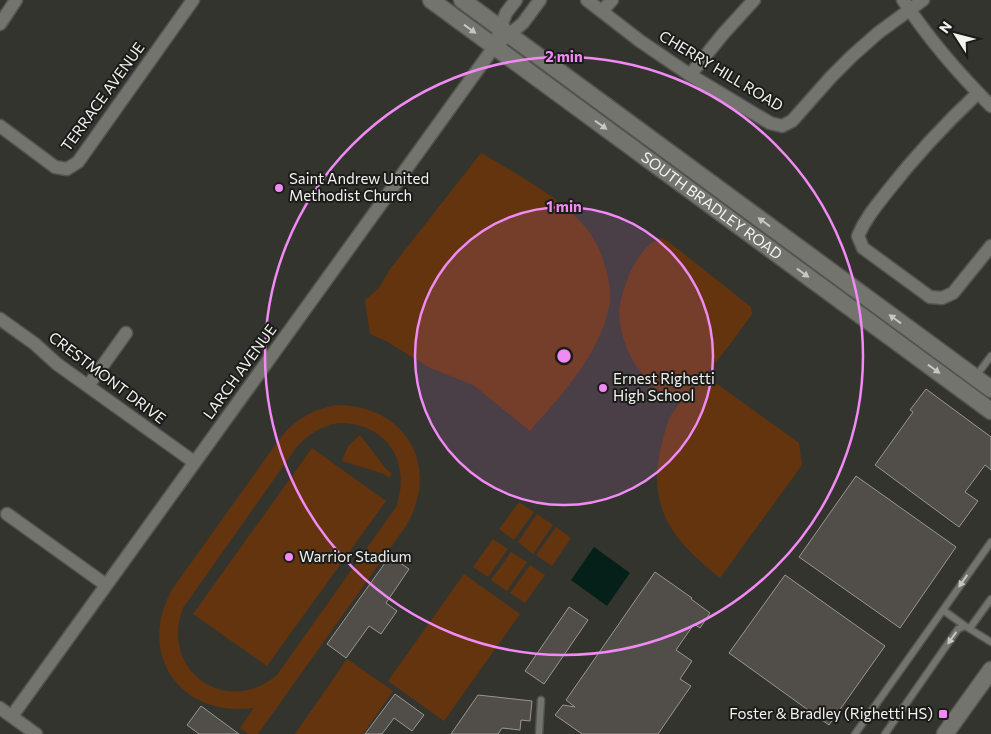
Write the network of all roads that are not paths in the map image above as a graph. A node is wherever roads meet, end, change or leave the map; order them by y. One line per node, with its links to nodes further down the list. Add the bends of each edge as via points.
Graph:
1 (16, 0): 13 (street)
2 (193, 0): 19 (street, TERRACE AVENUE, via 78,162 67,169 55,167)
3 (431, 0): 15 (main road, SOUTH BRADLEY ROAD, one-way to 15)
4 (462, 0): 14 (main road, SOUTH BRADLEY ROAD)
5 (516, 0): 14 (street, via 506,13)
6 (540, 0): 14 (street, LARCH AVENUE, via 523,23)
7 (587, 0): 12 (street, CHERRY HILL ROAD)
8 (612, 0): 12 (street)
9 (754, 0): 16 (street)
10 (923, 0): 11 (street, CHERRY HILL ROAD)
11 (906, 5): 16 (street, CHERRY HILL ROAD, via 845,63 792,121 782,126 770,123); 17 (street)
12 (602, 11): 16 (street, CHERRY HILL ROAD)
13 (0, 24)
14 (505, 32): 15 (street, LARCH AVENUE); 24 (main road, SOUTH BRADLEY ROAD, one-way to 14)
15 (494, 47): 27 (main road, SOUTH BRADLEY ROAD, one-way to 27); 28 (street, LARCH AVENUE)
16 (690, 75)
17 (978, 93): 18 (street); 20 (street, via 906,167 864,222 858,236 863,248 930,297 942,298 953,293)
18 (991, 106)
19 (0, 126)
20 (991, 246)
21 (0, 319): 25 (street, CRESTMONT DRIVE)
22 (126, 333): 25 (street)
23 (991, 356): 24 (lane)
24 (975, 377): 26 (main road, SOUTH BRADLEY ROAD)
25 (88, 386): 28 (street, CRESTMONT DRIVE)
26 (991, 389)
27 (991, 411)
28 (194, 462): 31 (street, LARCH AVENUE)
29 (7, 514): 31 (street)
30 (991, 542): 33 (lane, one-way to 33)
31 (106, 585): 39 (street, LARCH AVENUE)
32 (991, 599): 34 (lane)
33 (943, 610): 34 (lane); 42 (lane)
34 (968, 627): 35 (lane); 43 (lane, one-way to 43, via 958,629)
35 (991, 642)
36 (991, 670): 44 (main road)
37 (542, 700): 41 (lane)
38 (0, 708): 39 (street)
39 (12, 716): 40 (street)
40 (36, 734)
41 (539, 734)
42 (855, 734)
43 (885, 734)
44 (945, 734)

